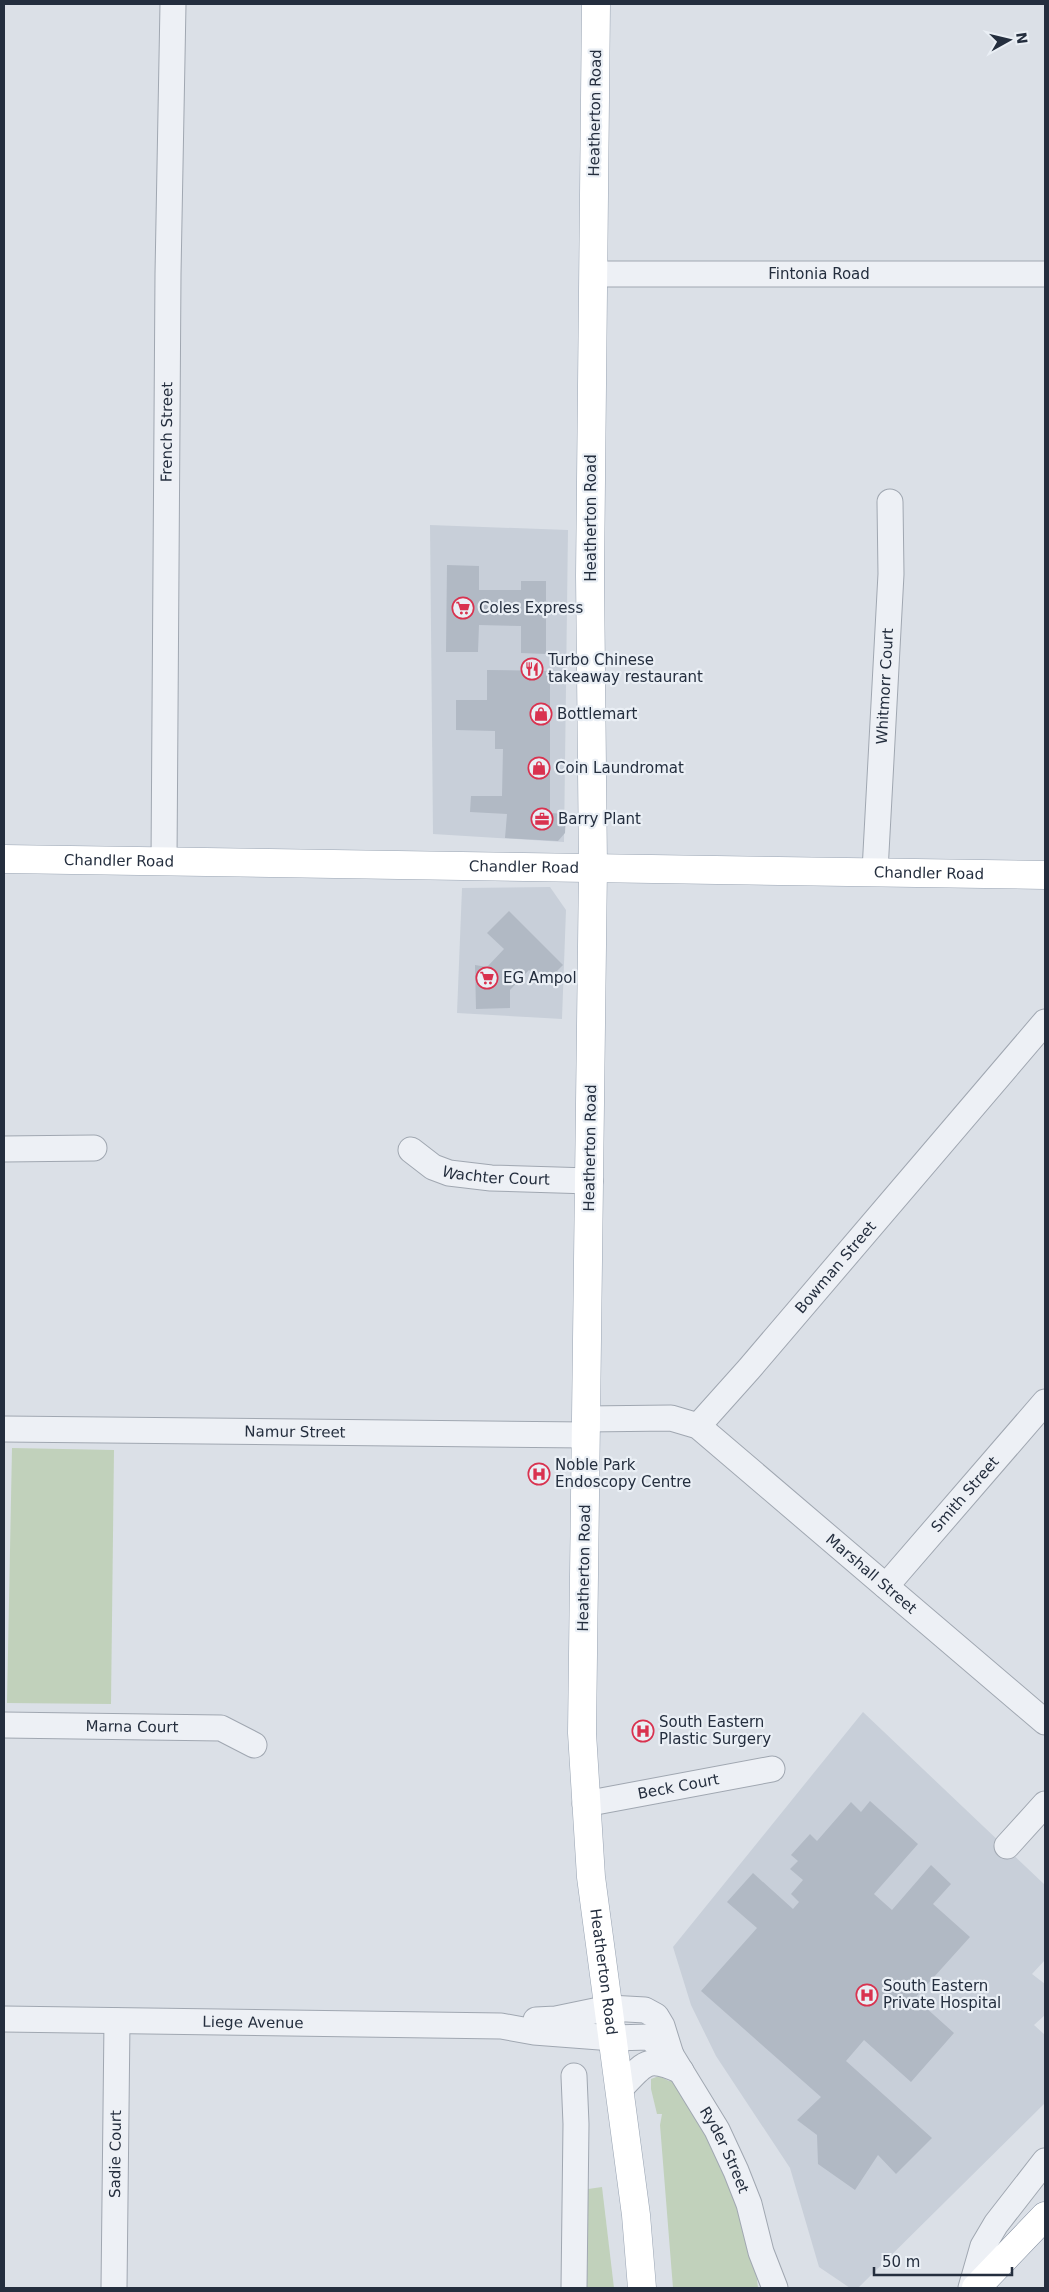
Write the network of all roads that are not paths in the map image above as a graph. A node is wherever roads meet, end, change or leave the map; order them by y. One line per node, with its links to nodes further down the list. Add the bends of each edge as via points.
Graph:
1 (173, 4): 7 (street, French Street)
2 (596, 4): 3 (main road, Heatherton Road)
3 (593, 274): 4 (street, Fintonia Road); 8 (main road, Heatherton Road, via 590,576)
4 (1045, 274)
5 (890, 502): 9 (street, Whitmorr Court, via 891,574)
6 (4, 859): 7 (main road, Chandler Road)
7 (164, 861): 8 (main road, Chandler Road)
8 (593, 867): 9 (main road, Chandler Road); 15 (main road, Heatherton Road)
9 (875, 871): 10 (main road, Chandler Road)
10 (1045, 875)
11 (1045, 1022): 17 (street, Bowman Street)
12 (94, 1148): 13 (street)
13 (4, 1149)
14 (411, 1150): 15 (street, Wachter Court, via 433,1167 449,1173 491,1178)
15 (590, 1180): 18 (main road, Heatherton Road)
16 (1045, 1402): 20 (street, Smith Street)
17 (698, 1426): 18 (street, via 671,1418); 20 (street, Marshall Street)
18 (586, 1427): 19 (street, Namur Street); 25 (main road, Heatherton Road, via 582,1713)
19 (4, 1429)
20 (886, 1586): 21 (street, Marshall Street)
21 (1045, 1722)
22 (4, 1724): 23 (street, Marna Court, via 221,1728)
23 (254, 1745)
24 (772, 1769): 25 (street, Beck Court)
25 (586, 1804): 28 (main road, Heatherton Road, via 591,1877)
26 (1045, 1804): 27 (street)
27 (1007, 1846)
28 (609, 2008): 31 (street, Liege Avenue); 32 (main road, Heatherton Road); 33 (street, Ryder Street, via 653,2013 662,2026)
29 (4, 2019): 30 (street, Liege Avenue)
30 (117, 2021): 31 (street, Liege Avenue); 39 (street, Sadie Court)
31 (501, 2026): 32 (street, Liege Avenue)
32 (613, 2038): 33 (street, Ryder Street, via 649,2036); 35 (main road, Heatherton Road)
33 (676, 2063): 35 (street, via 651,2062); 38 (street, Ryder Street, via 717,2130 736,2171 749,2204)
34 (574, 2076): 40 (street)
35 (620, 2089): 41 (main road, Heatherton Road)
36 (1045, 2162): 44 (street, via 996,2224 983,2246)
37 (1045, 2216): 45 (main road)
38 (761, 2252): 42 (street, Ryder Street); 43 (street, Ryder Street)
39 (114, 2288)
40 (574, 2288)
41 (642, 2288)
42 (764, 2288)
43 (775, 2288)
44 (971, 2288)
45 (976, 2288)

